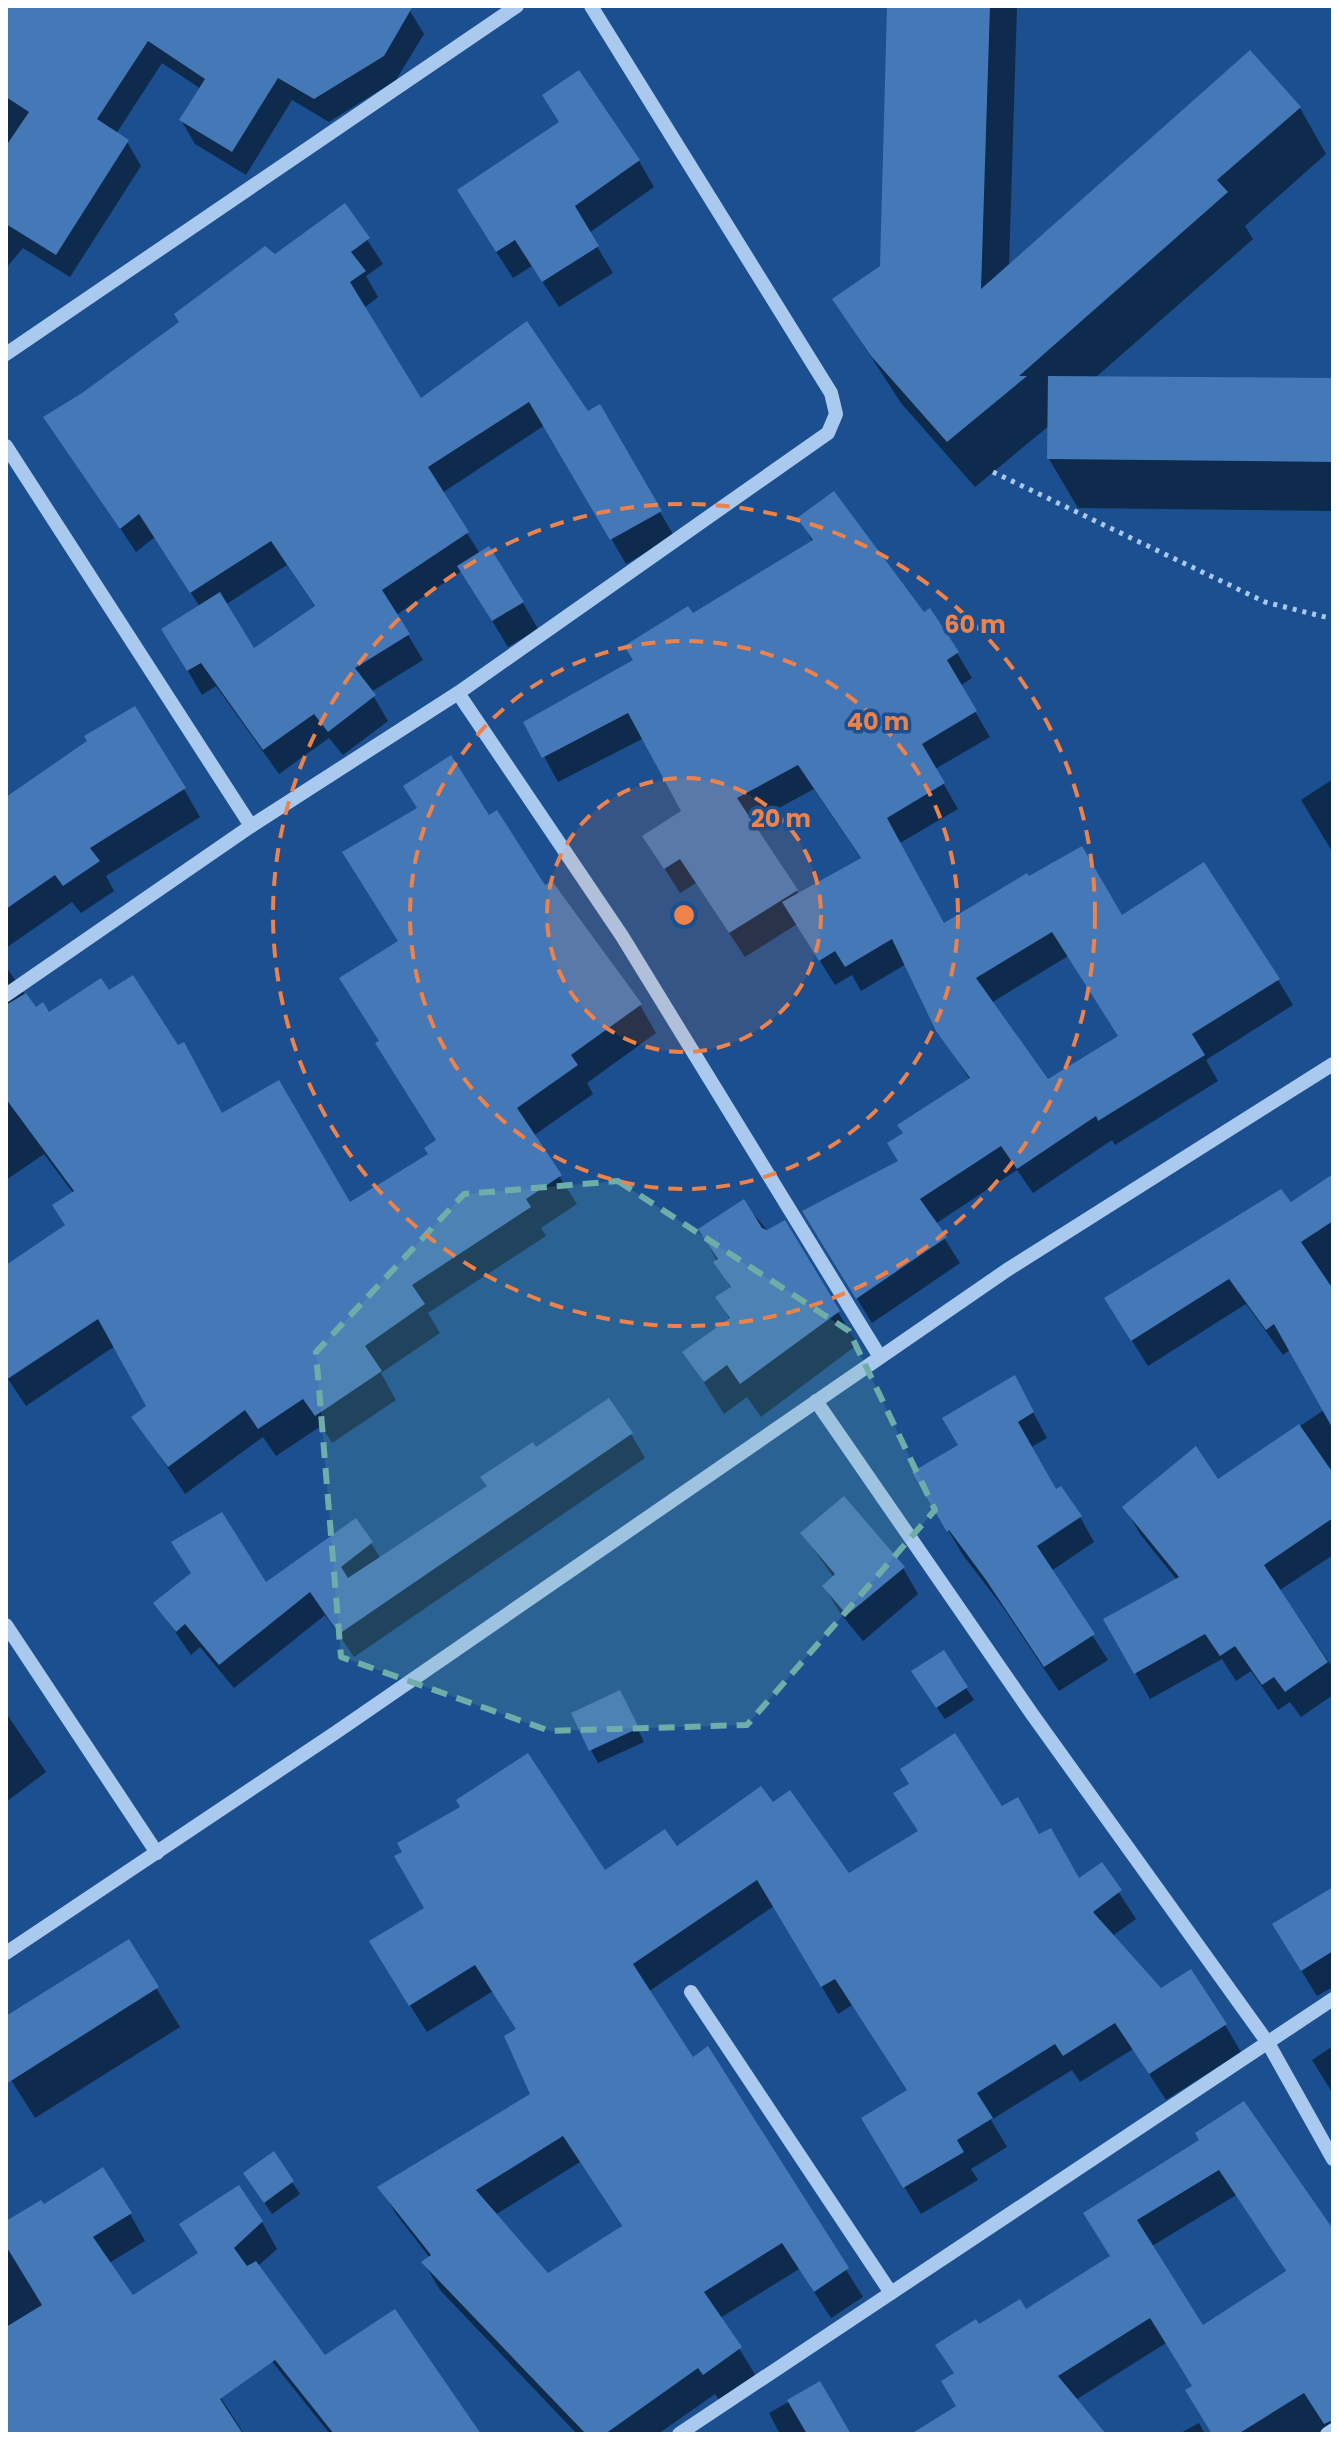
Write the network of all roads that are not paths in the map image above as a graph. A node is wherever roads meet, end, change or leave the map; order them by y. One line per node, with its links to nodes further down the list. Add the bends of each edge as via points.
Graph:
1 (517, 6): 3 (street)
2 (591, 6): 5 (street, via 831,393 836,414 828,433)
3 (6, 354)
4 (6, 446): 6 (street)
5 (458, 693): 6 (street); 9 (street, via 622,936)
6 (251, 826): 7 (street)
7 (6, 995)
8 (1333, 1064): 9 (street, via 1007,1270)
9 (880, 1357): 10 (street)
10 (816, 1401): 12 (street); 16 (street)
11 (6, 1625): 12 (street)
12 (157, 1853): 13 (street)
13 (6, 1953)
14 (691, 1992): 18 (street)
15 (1333, 1999): 16 (street)
16 (1268, 2043): 17 (street); 18 (street)
17 (1333, 2159)
18 (891, 2293): 20 (street)
19 (1333, 2430): 21 (street)
20 (679, 2434)
21 (1327, 2434)

